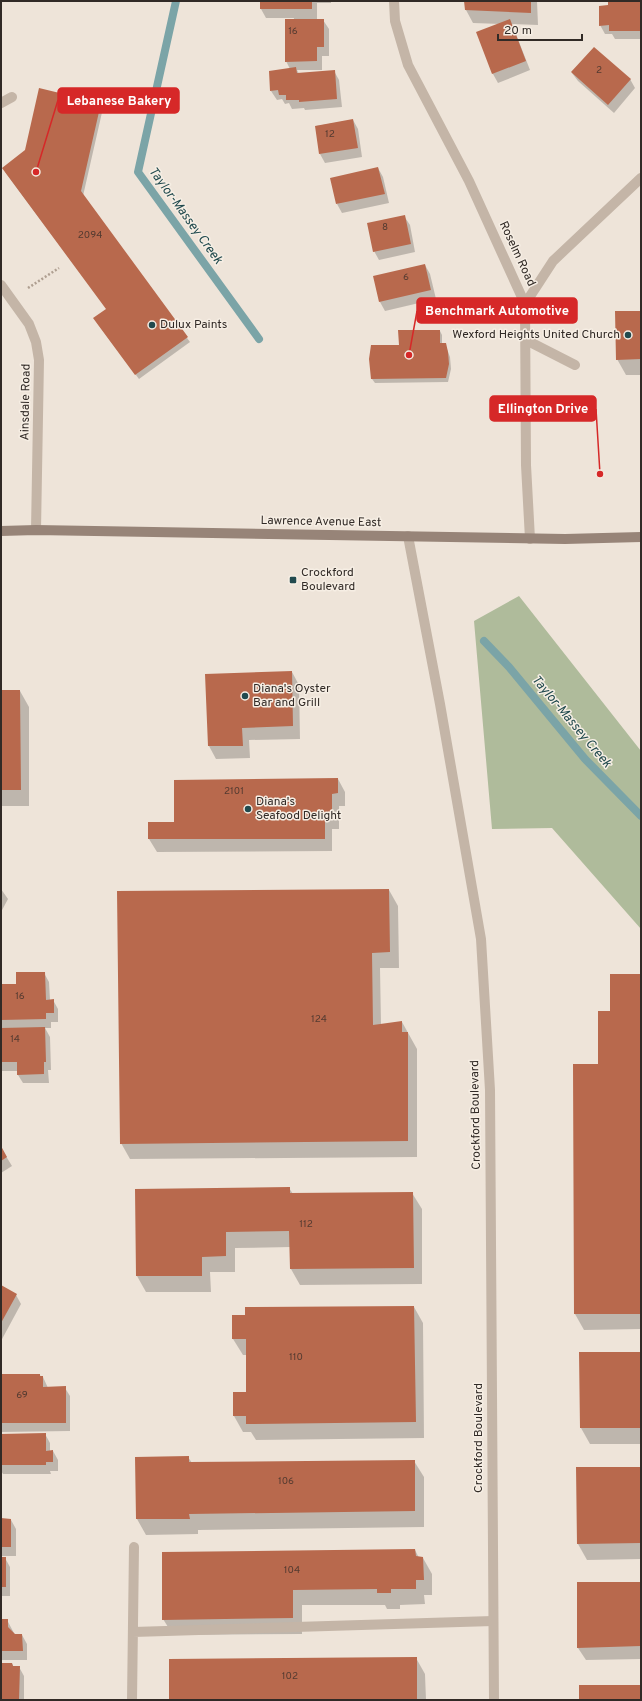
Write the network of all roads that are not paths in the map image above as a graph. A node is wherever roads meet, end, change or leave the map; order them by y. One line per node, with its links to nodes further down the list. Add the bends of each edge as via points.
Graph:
1 (394, 1): 6 (street, Roselm Road, via 395,21 408,65 469,181)
2 (12, 97): 3 (street)
3 (1, 103)
4 (641, 178): 6 (street, via 553,261)
5 (1, 285): 9 (street, Ainsdale Road, via 29,324 40,360)
6 (525, 304): 7 (street, Roselm Road)
7 (526, 340): 8 (street); 13 (street, Roselm Road, via 526,465)
8 (575, 364)
9 (36, 530): 10 (main road, Lawrence Avenue East); 11 (main road, Lawrence Avenue East)
10 (1, 531)
11 (408, 536): 13 (main road, Lawrence Avenue East); 15 (street, Crockford Boulevard, via 481,939 490,1090)
12 (641, 537): 13 (main road, Lawrence Avenue East)
13 (530, 538)
14 (134, 1547): 16 (street)
15 (493, 1621): 16 (street); 18 (street, Crockford Boulevard)
16 (133, 1632): 17 (street)
17 (132, 1700)
18 (494, 1700)

